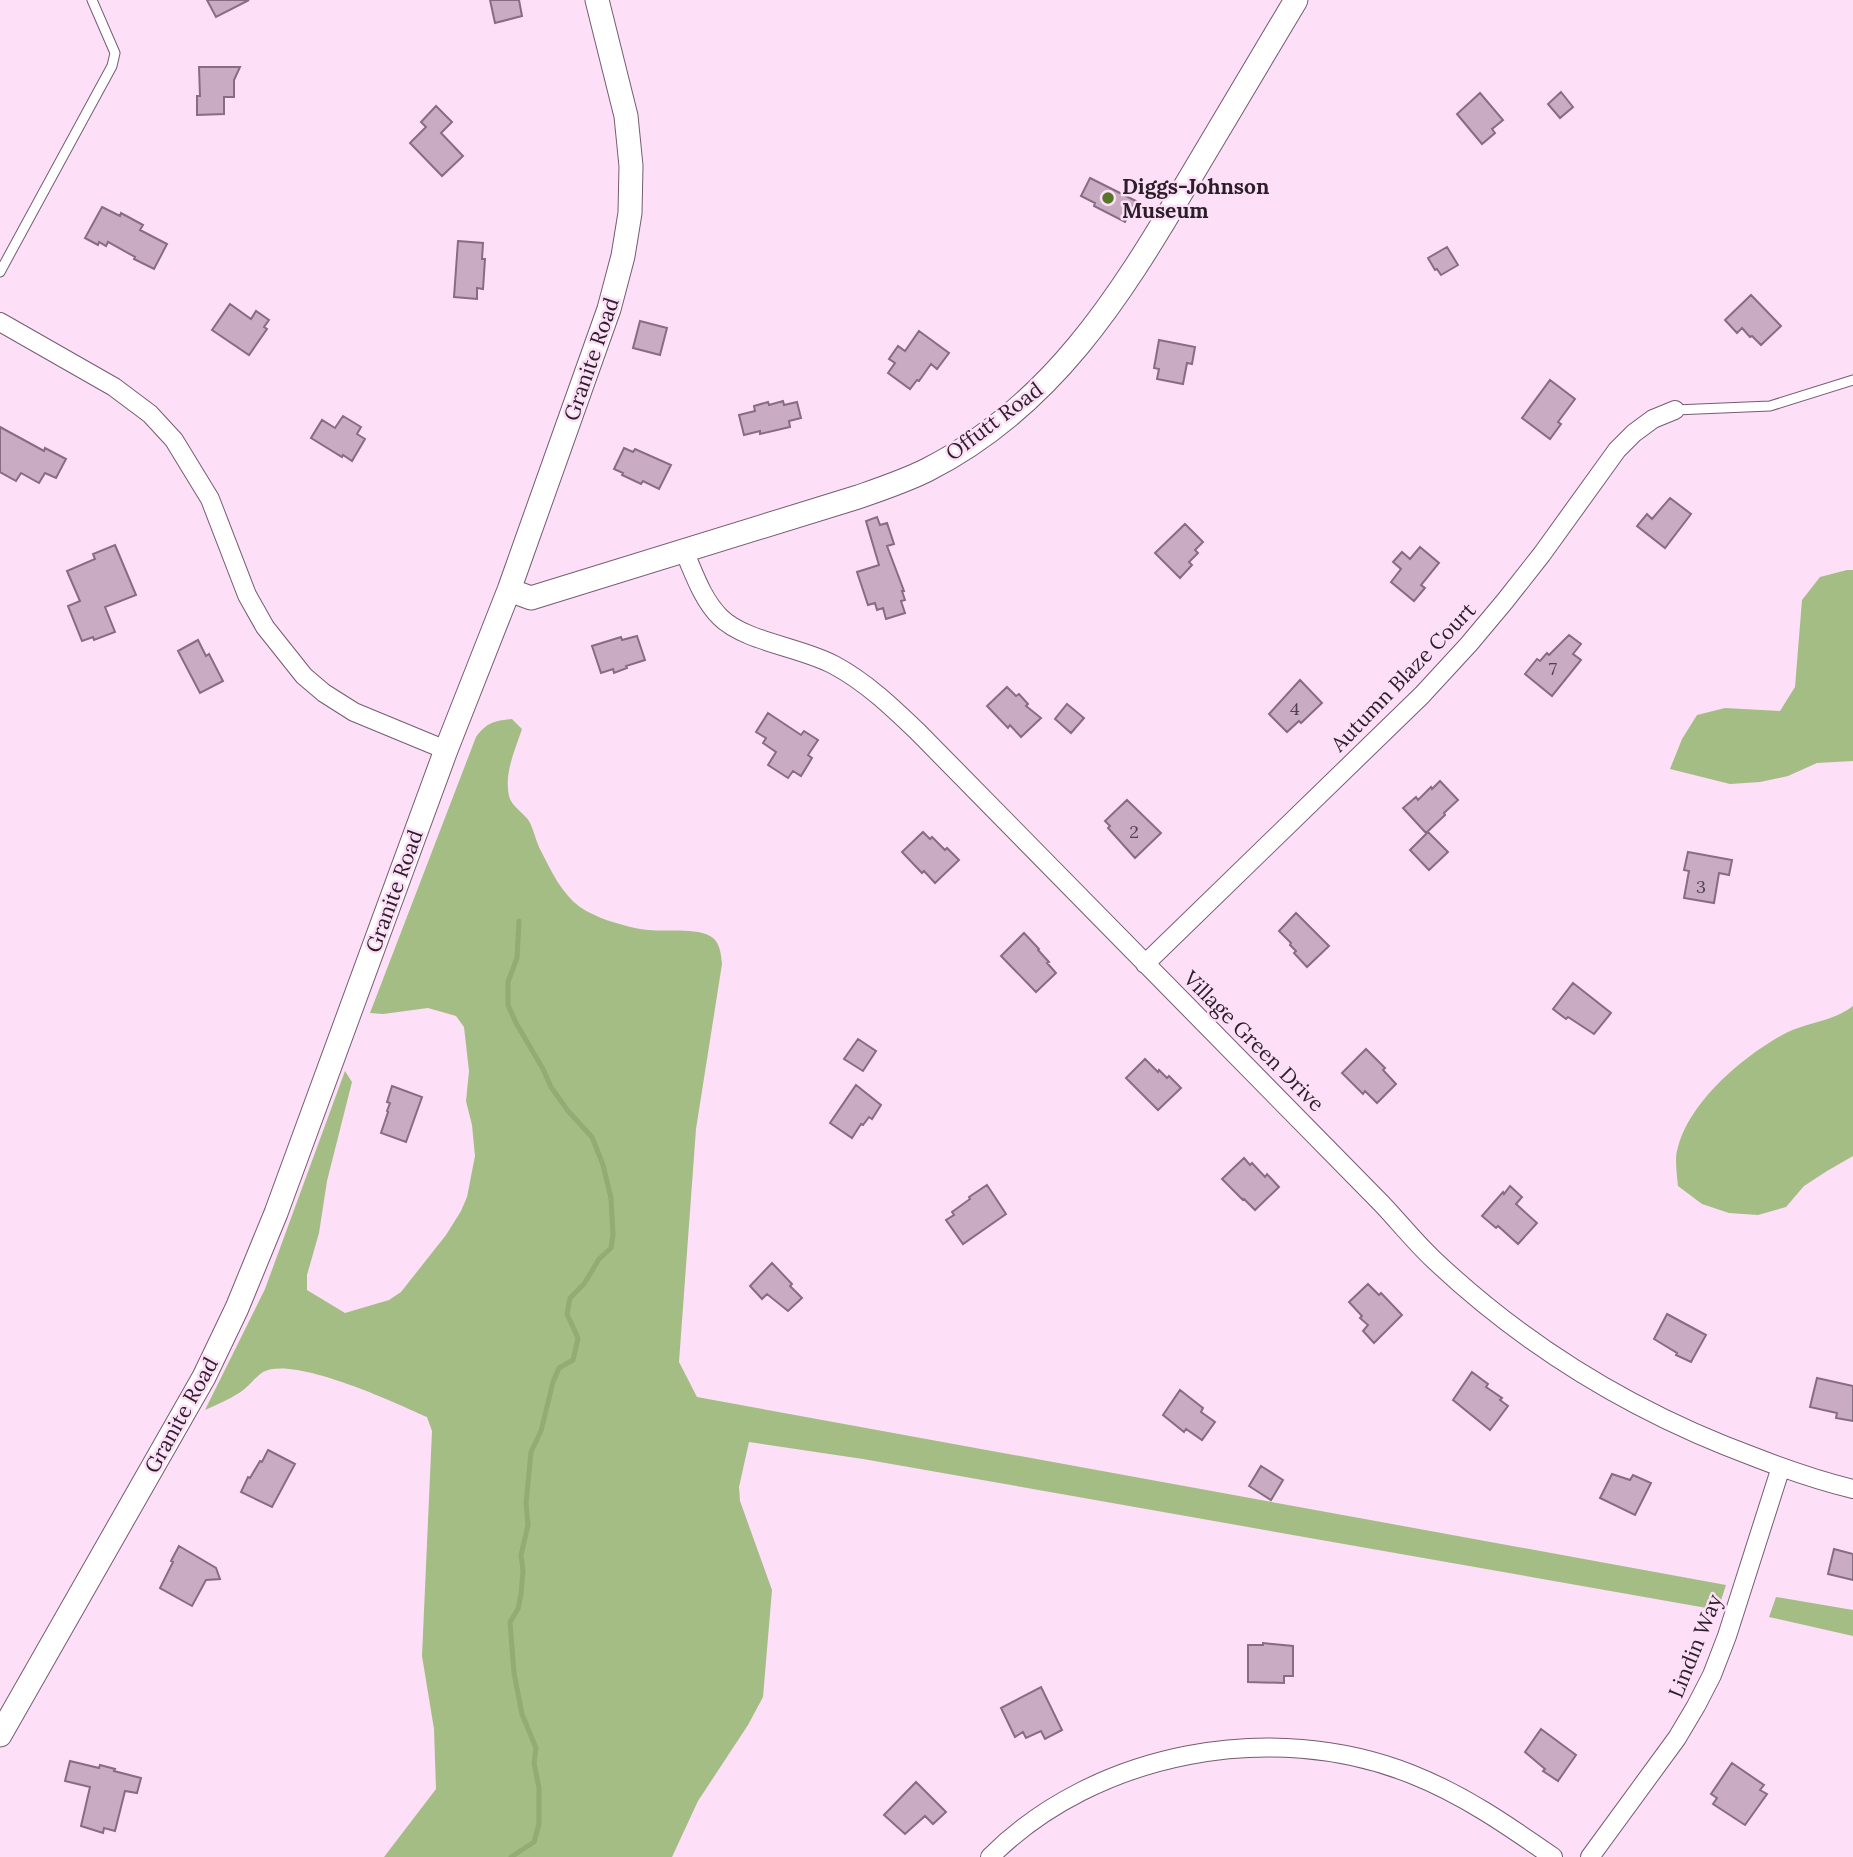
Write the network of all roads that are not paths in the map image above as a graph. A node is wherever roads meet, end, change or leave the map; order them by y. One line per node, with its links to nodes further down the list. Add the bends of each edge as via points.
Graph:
1 (92, 0): 4 (lane, via 115,53 112,66)
2 (597, 0): 9 (street, Granite Road, via 626,116 630,213 609,309)
3 (1296, 0): 8 (street, Offutt Road, via 1125,286 1043,386 978,439 907,479)
4 (0, 272)
5 (0, 322): 10 (street, via 114,387 150,414 174,440 210,499 259,617 304,676 354,712)
6 (1853, 380): 7 (lane, via 1770,406)
7 (1675, 410): 11 (street, Autumn Blaze Court, via 1653,419 1617,450 1469,644)
8 (684, 551): 9 (street, Offutt Road, via 531,598); 11 (street, Village Green Drive, via 703,595 721,618 749,635 834,665 888,703)
9 (509, 590): 10 (street, Granite Road)
10 (446, 750): 14 (street, Granite Road, via 237,1308 204,1377)
11 (1145, 964): 12 (street, Village Green Drive, via 1430,1256 1491,1311 1615,1394 1671,1424)
12 (1781, 1467): 13 (street, Village Green Drive); 17 (street, Lindin Way, via 1727,1636 1702,1696)
13 (1853, 1489)
14 (0, 1735)
15 (990, 1857): 16 (street, via 1036,1819 1113,1777 1208,1751 1250,1748 1338,1753 1409,1773 1484,1809)
16 (1553, 1857)
17 (1590, 1857)

